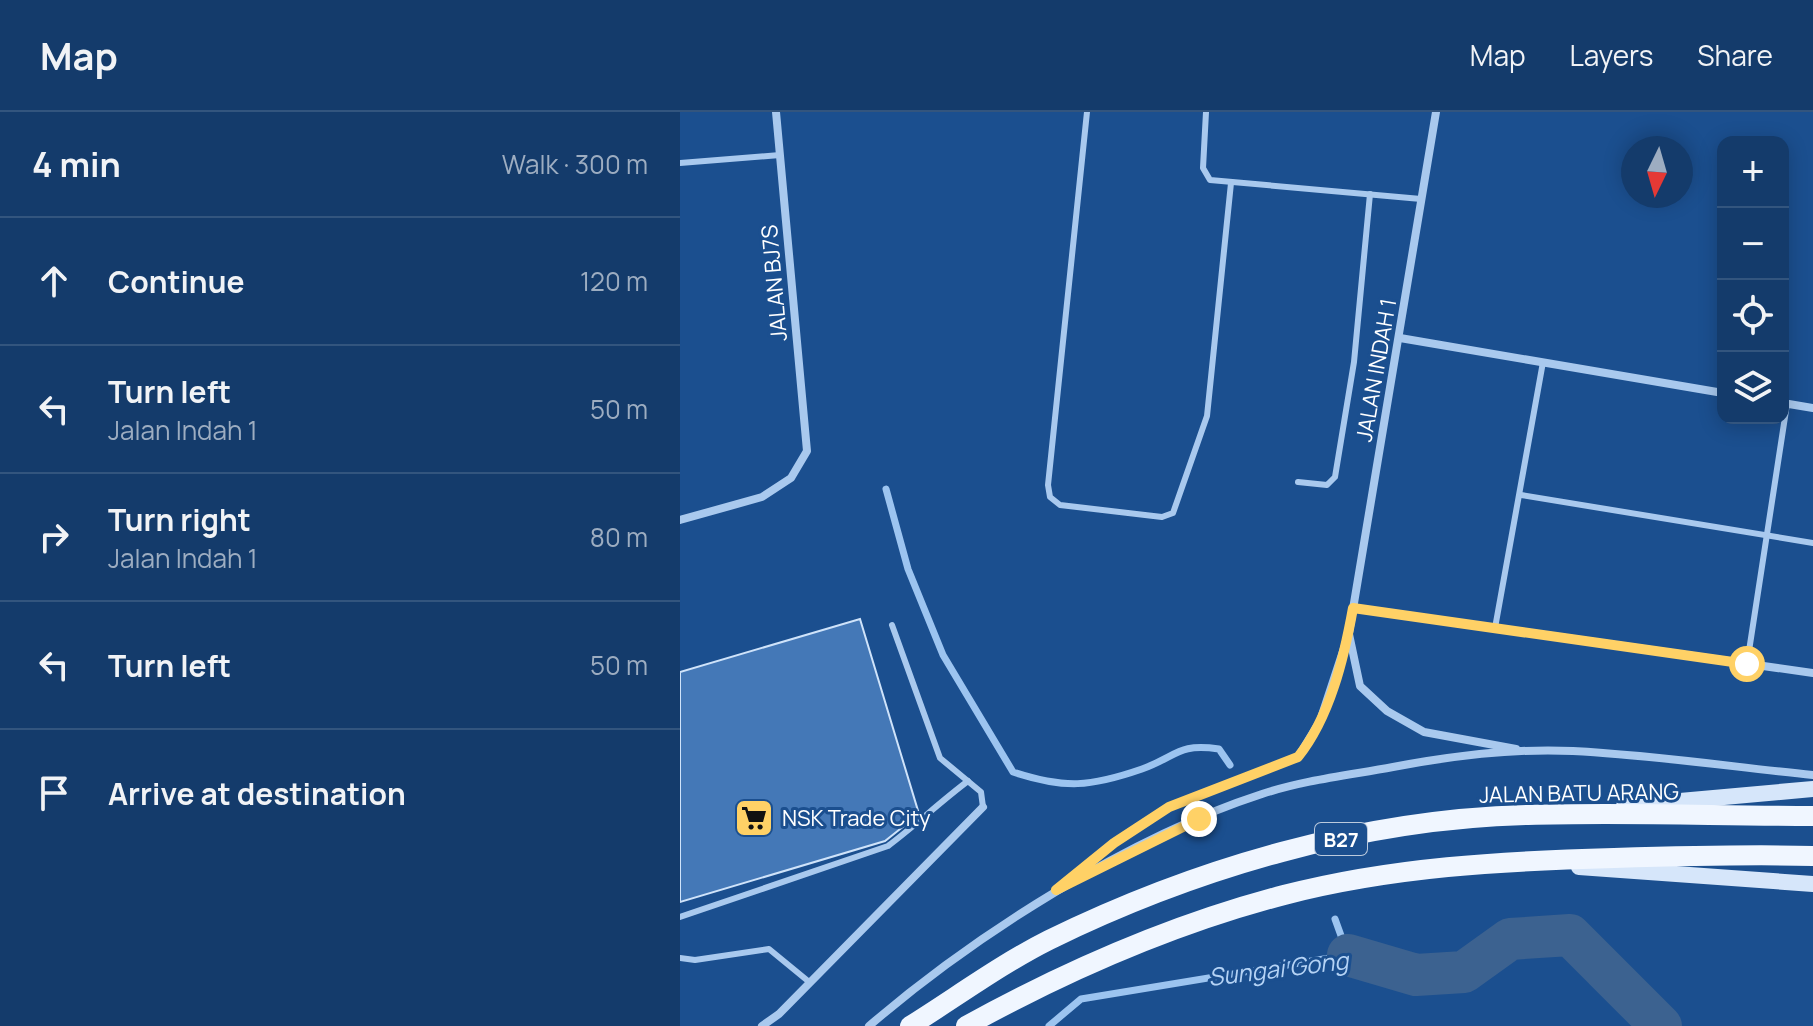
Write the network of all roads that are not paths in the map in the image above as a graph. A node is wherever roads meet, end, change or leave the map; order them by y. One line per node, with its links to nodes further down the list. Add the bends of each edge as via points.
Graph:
1 (776, 112): 5 (street, JALAN BJ7S)
2 (1087, 112): 7 (lane, via 1048,485 1050,497 1060,505 1162,517 1173,513 1207,416)
3 (1206, 112): 7 (lane, via 1205,177)
4 (1436, 112): 9 (street, JALAN INDAH 1)
5 (780, 155): 6 (lane); 18 (street, JALAN BJ7S, via 807,451 791,478 762,497)
6 (680, 163)
7 (1231, 183): 8 (lane)
8 (1370, 194): 9 (lane); 16 (lane, via 1354,362 1335,477 1327,485)
9 (1421, 199): 10 (street, JALAN INDAH 1)
10 (1400, 338): 11 (street); 21 (street, JALAN INDAH 1)
11 (1543, 362): 12 (street); 17 (lane)
12 (1717, 392)
13 (1789, 405): 14 (street)
14 (1813, 408)
15 (1782, 424): 19 (lane)
16 (1298, 482)
17 (1521, 495): 19 (lane); 23 (lane)
18 (680, 520)
19 (1767, 535): 20 (lane); 25 (lane)
20 (1813, 543)
21 (1353, 608): 23 (street); 24 (street, JALAN INDAH 1)
22 (892, 625): 29 (lane, via 940,758)
23 (1495, 628): 25 (street)
24 (1349, 633): 27 (street, JALAN INDAH 1, via 1360,686 1387,711 1424,732); 38 (street, JALAN INDAH 1, via 1320,721 1298,757 1169,807)
25 (1747, 664): 26 (street)
26 (1813, 673)
27 (1528, 751): 28 (street); 38 (street, via 1444,758 1264,793)
28 (1813, 775)
29 (968, 781): 31 (lane, via 981,792); 40 (lane, via 888,846)
30 (1813, 789): 32 (main road)
31 (983, 807): 42 (street)
32 (1526, 814): 33 (main road, JALAN BATU ARANG / B27); 46 (main road, JALAN BATU ARANG / B27, via 1348,837 1212,872 1046,942)
33 (1813, 816)
34 (1813, 856): 35 (main road, B27)
35 (1505, 861): 36 (main road); 43 (main road, B27, via 1374,877 1284,895 1204,919 1049,981)
36 (1740, 880): 37 (main road); 39 (lane)
37 (1813, 884)
38 (1056, 890): 45 (street)
39 (1813, 892)
40 (680, 917)
41 (680, 958): 42 (lane, via 769,949)
42 (808, 981): 44 (street)
43 (997, 1009): 47 (main road, B27); 48 (lane)
44 (762, 1026)
45 (869, 1026)
46 (910, 1026)
47 (966, 1026)
48 (983, 1026)

